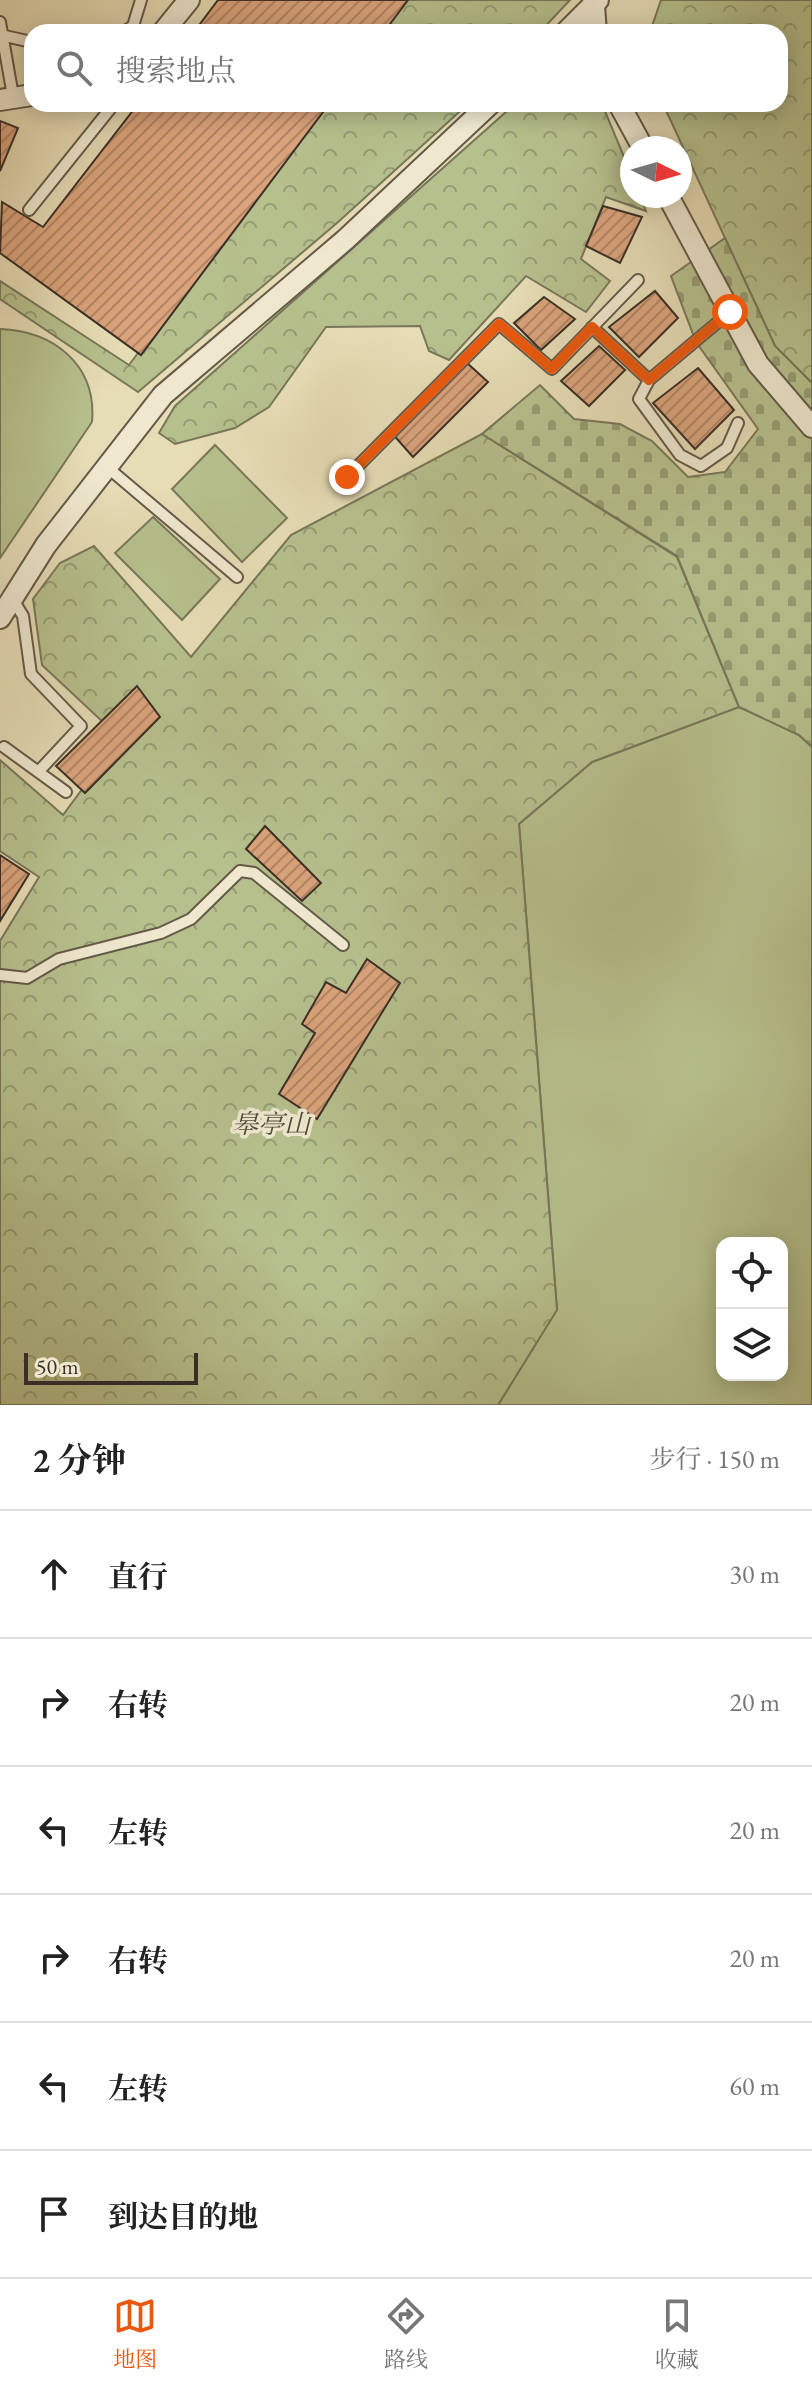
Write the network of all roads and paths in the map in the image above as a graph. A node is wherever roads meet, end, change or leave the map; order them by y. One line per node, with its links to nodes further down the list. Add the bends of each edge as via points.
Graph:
1 (141, 0): 5 (lane)
2 (189, 0): 6 (street)
3 (596, 3): 7 (street); 8 (street)
4 (0, 22): 9 (lane)
5 (134, 24)
6 (170, 24)
7 (574, 24)
8 (596, 24)
9 (2, 36): 10 (lane); 11 (lane)
10 (24, 40)
11 (5, 65): 12 (lane)
12 (15, 97)
13 (108, 112): 18 (lane)
14 (481, 112): 25 (street, via 345,240 163,395)
15 (623, 112): 16 (street)
16 (636, 136)
17 (674, 208): 20 (street)
18 (29, 210)
19 (638, 280): 21 (lane)
20 (730, 312): 22 (lane); 24 (street, via 758,364)
21 (592, 327): 22 (lane); 26 (lane, via 552,369 499,324)
22 (649, 380): 23 (lane, via 639,399 680,455 701,466 727,448)
23 (738, 423)
24 (812, 427)
25 (105, 466): 27 (lane); 28 (street)
26 (347, 477)
27 (237, 577)
28 (12, 598): 29 (street); 31 (lane, via 23,616 31,674 81,726)
29 (0, 618)
30 (4, 747): 31 (lane)
31 (39, 771): 32 (lane)
32 (66, 792)
33 (343, 945): 34 (lane, via 254,873 240,871 191,919 161,933 59,959 27,978)
34 (0, 975)

